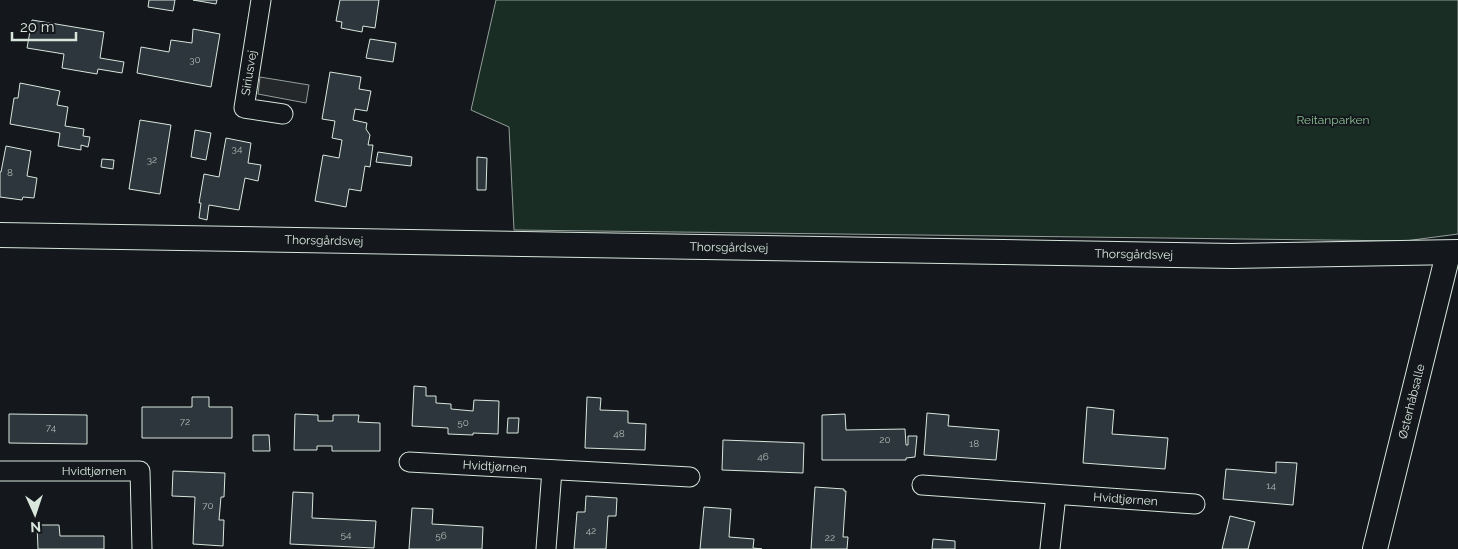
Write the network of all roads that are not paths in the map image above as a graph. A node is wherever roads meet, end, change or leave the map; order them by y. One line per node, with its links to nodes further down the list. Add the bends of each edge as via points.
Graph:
1 (261, 0): 2 (street, Siriusvej, via 244,108)
2 (283, 114)
3 (0, 235): 4 (street, Thorsgårdsvej, via 1232,256)
4 (1453, 253): 15 (street, Østerhåbsalle)
5 (409, 462): 6 (street, Hvidtjørnen)
6 (552, 470): 8 (street, Hvidtjørnen); 13 (street)
7 (0, 471): 12 (street, Hvidtjørnen, via 140,471)
8 (690, 477)
9 (922, 485): 10 (street, Hvidtjørnen)
10 (1056, 494): 11 (street, Hvidtjørnen); 14 (street)
11 (1196, 504)
12 (142, 549)
13 (546, 549)
14 (1050, 549)
15 (1375, 549)

